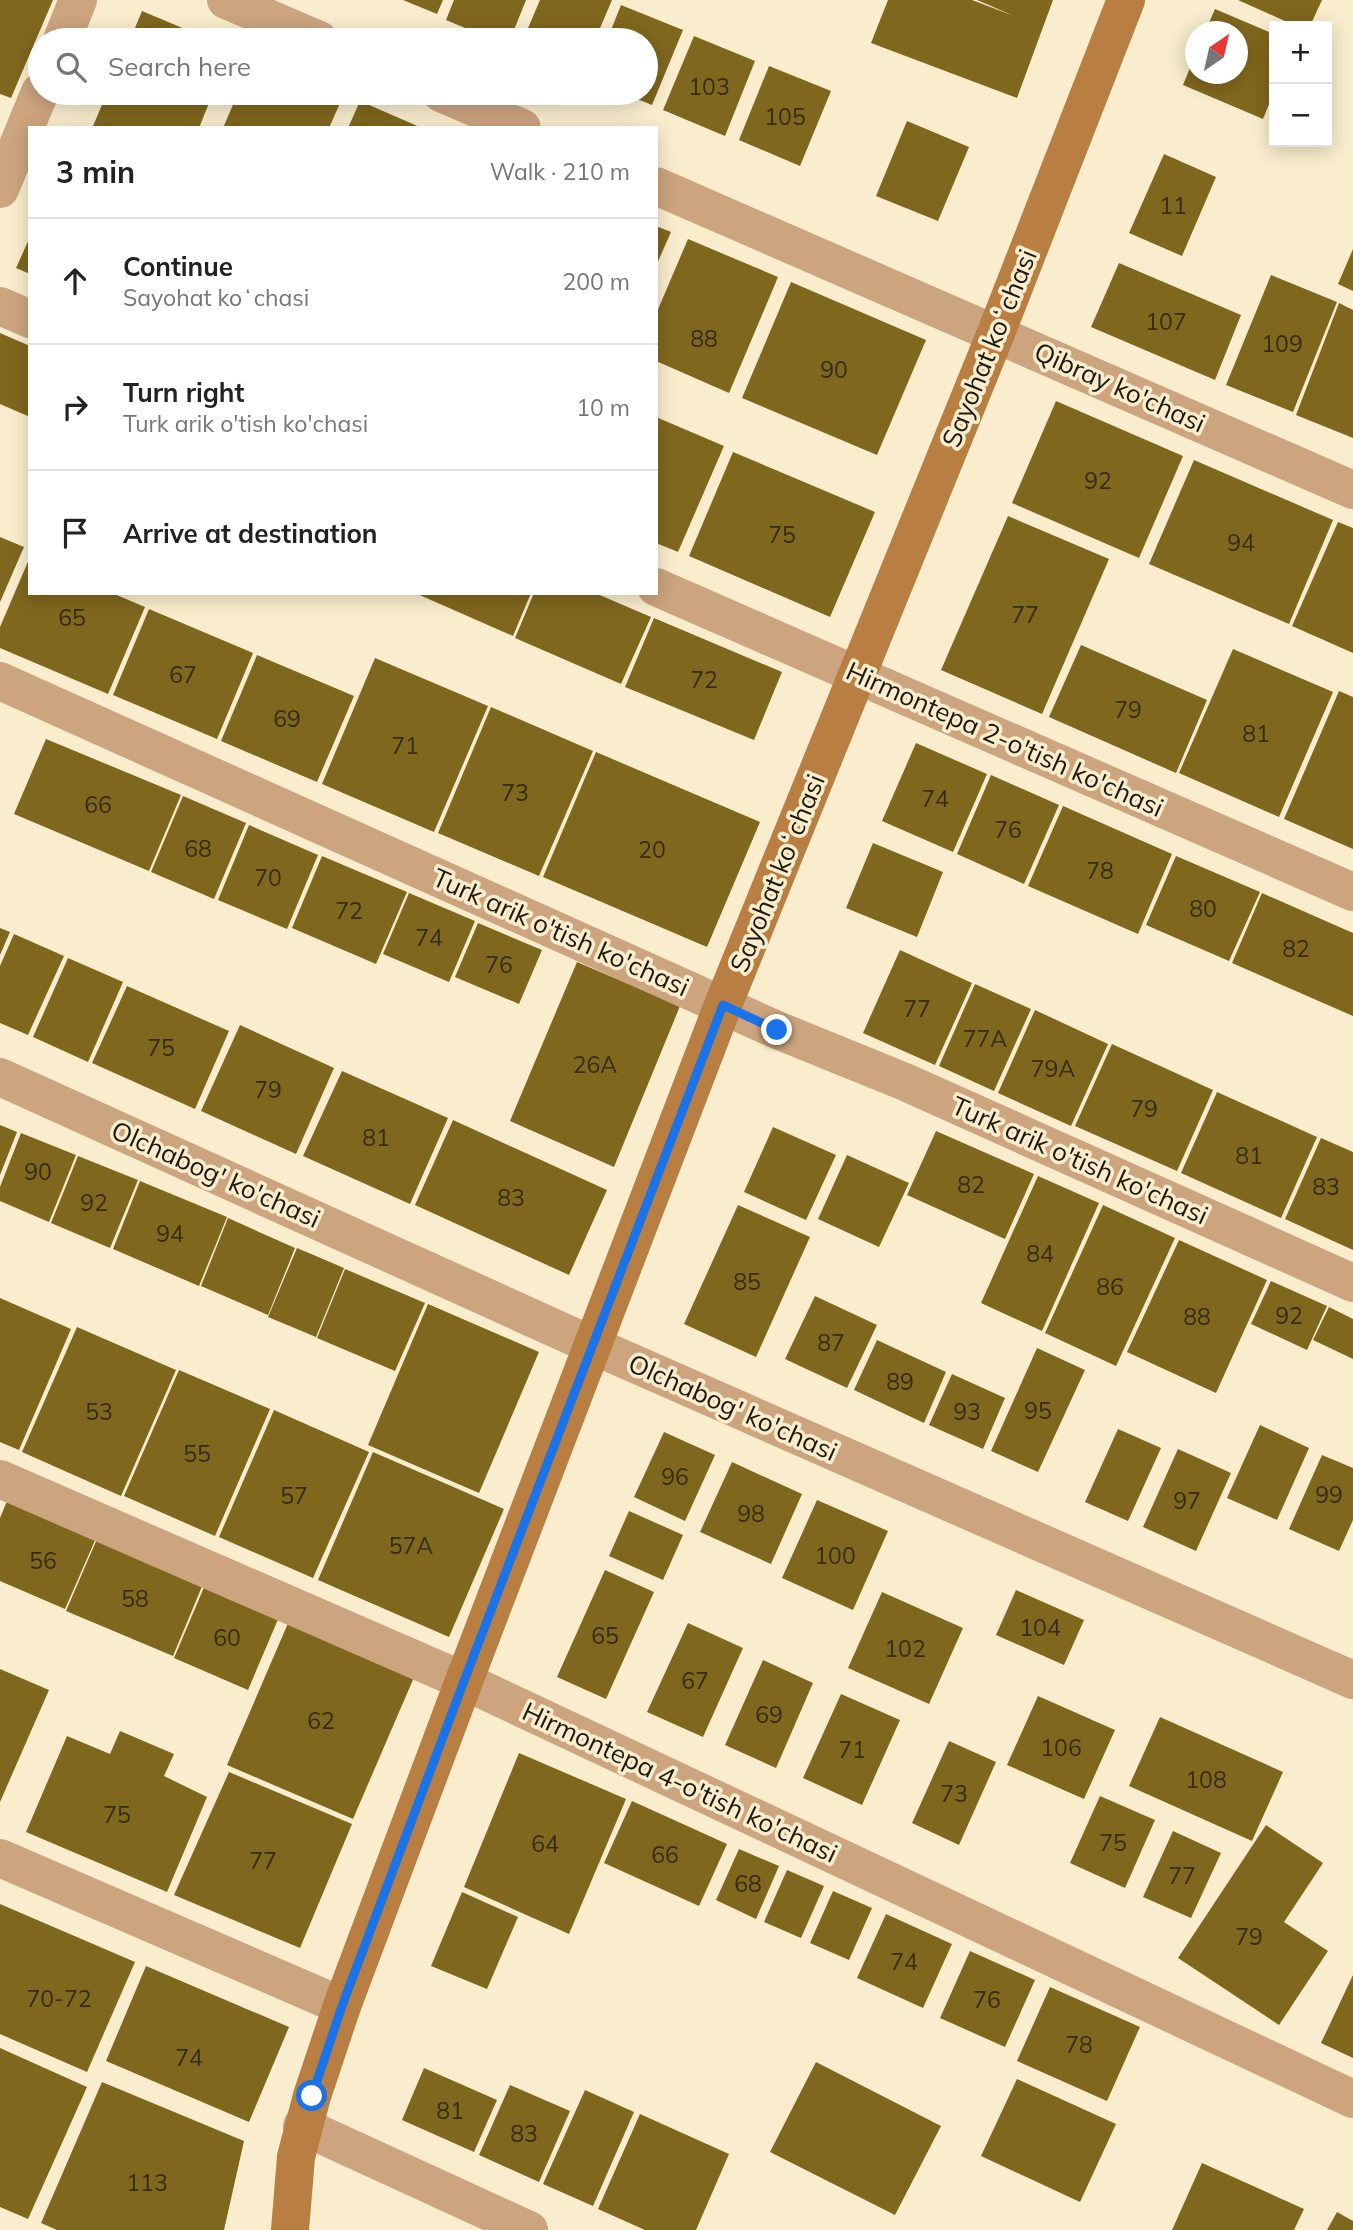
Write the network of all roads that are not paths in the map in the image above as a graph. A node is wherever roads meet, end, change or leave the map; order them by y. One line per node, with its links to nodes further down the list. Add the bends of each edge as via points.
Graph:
1 (78, 0): 4 (street)
2 (226, 0): 5 (street)
3 (1126, 0): 13 (street, Sayohat koʻchasi)
4 (67, 28)
5 (291, 28)
6 (35, 105): 10 (street)
7 (469, 105): 8 (street)
8 (517, 126)
9 (658, 187): 13 (street, Qibray ko'chasi)
10 (0, 188)
11 (0, 306): 12 (street)
12 (28, 318)
13 (996, 333): 14 (street, Qibray ko'chasi); 16 (street, Sayohat koʻchasi)
14 (1353, 490)
15 (658, 588): 16 (street, Hirmontepa 2-o'tish ko'chasi)
16 (858, 674): 18 (street, Hirmontepa 2-o'tish ko'chasi); 19 (street, Sayohat koʻchasi)
17 (0, 681): 19 (street, Turk arik o'tish ko'chasi)
18 (1353, 892)
19 (723, 1005): 21 (street, Turk arik o'tish ko'chasi); 22 (street, Sayohat koʻchasi)
20 (0, 1077): 22 (street, Olchabog' ko'chasi)
21 (1353, 1283)
22 (594, 1346): 24 (street, Olchabog' ko'chasi); 25 (street, Sayohat koʻchasi)
23 (0, 1479): 25 (street, Hirmontepa 4-o'tish ko'chasi)
24 (1353, 1679)
25 (464, 1681): 27 (street, Sayohat koʻchasi); 28 (street, Hirmontepa 4-o'tish ko'chasi)
26 (0, 1857): 27 (street)
27 (342, 2006): 29 (street, Sayohat koʻchasi)
28 (1353, 2099)
29 (302, 2126): 30 (street, Sayohat koʻchasi); 31 (street)
30 (290, 2230)
31 (529, 2230)

